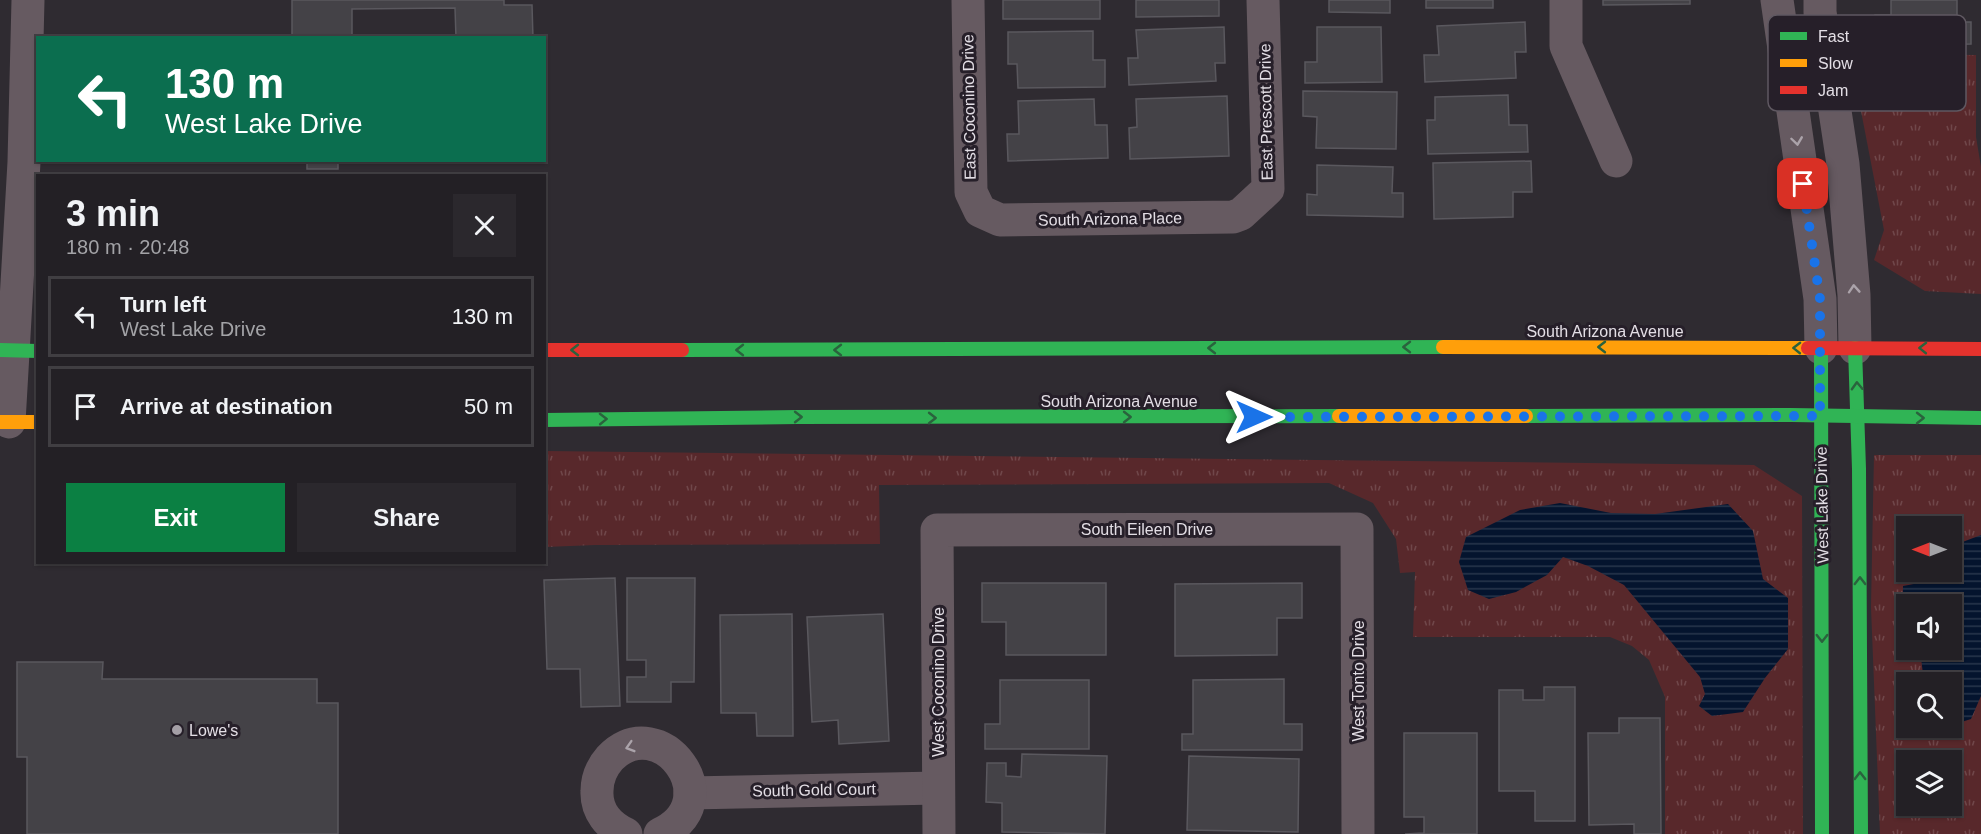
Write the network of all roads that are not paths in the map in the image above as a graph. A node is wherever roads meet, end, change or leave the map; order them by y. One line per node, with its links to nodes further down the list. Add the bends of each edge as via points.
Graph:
1 (28, 0): 17 (street)
2 (968, 0): 12 (street, East Coconino Drive, via 971,192)
3 (1263, 0): 13 (street, East Prescott Drive, via 1268,189)
4 (1566, 0): 11 (street, via 1566,46)
5 (1777, 0): 7 (street, West Lake Drive, one-way to 7)
6 (1820, 0): 8 (street, one-way to 6)
7 (1779, 15)
8 (1820, 15)
9 (1793, 111): 14 (street, West Lake Drive, one-way to 14, via 1820,299)
10 (1835, 111): 15 (street, one-way to 10, via 1843,164)
11 (1616, 160)
12 (980, 211): 13 (street, South Arizona Place, via 1000,220)
13 (1241, 214)
14 (1821, 348): 15 (main road, South Arizona Avenue); 18 (main road, South Arizona Avenue, one-way to 18); 19 (main road, West Lake Drive)
15 (1856, 348): 16 (main road, South Arizona Avenue, one-way to 15); 20 (main road, one-way to 15)
16 (1981, 349)
17 (17, 350): 23 (street)
18 (546, 350)
19 (1820, 416): 20 (main road, South Arizona Avenue); 22 (main road, South Arizona Avenue, one-way to 19); 32 (main road, West Lake Drive, one-way to 32)
20 (1858, 417): 21 (main road, South Arizona Avenue, one-way to 21); 33 (main road, one-way to 20)
21 (1981, 418)
22 (546, 420)
23 (16, 422)
24 (1357, 529): 25 (street, South Eileen Drive); 31 (street, West Tonto Drive)
25 (937, 530): 26 (street, West Coconino Drive)
26 (938, 788): 27 (street, South Gold Court); 30 (street, West Coconino Drive)
27 (690, 793): 28 (street, one-way to 28, via 682,764 658,746 628,746 615,753 598,778 596,792 606,819); 29 (street, via 680,819)
28 (626, 834)
29 (660, 834)
30 (939, 834)
31 (1358, 834)
32 (1822, 834)
33 (1861, 834)

